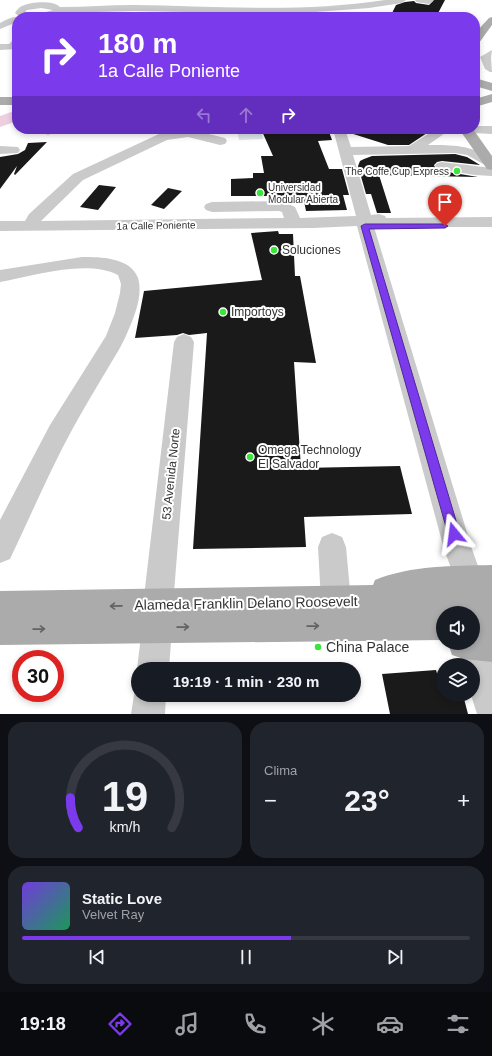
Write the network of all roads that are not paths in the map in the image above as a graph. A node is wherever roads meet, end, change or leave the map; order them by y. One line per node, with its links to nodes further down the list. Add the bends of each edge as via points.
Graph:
1 (66, 0): 9 (street)
2 (186, 0): 10 (street)
3 (344, 0): 8 (street)
4 (402, 0): 8 (street)
5 (420, 0): 6 (street)
6 (429, 1)
7 (29, 3): 9 (street); 11 (street)
8 (351, 7): 16 (street); 17 (street)
9 (54, 8): 12 (street); 13 (street)
10 (187, 10): 14 (street); 15 (street)
11 (19, 12)
12 (53, 12)
13 (146, 12)
14 (175, 12)
15 (213, 12)
16 (271, 12)
17 (357, 12)
18 (492, 20): 19 (main road)
19 (487, 30)
20 (12, 52): 21 (street)
21 (0, 53)
22 (492, 53): 23 (street, via 485,57)
23 (491, 70)
24 (480, 83): 25 (main road)
25 (492, 87)
26 (480, 90): 27 (main road)
27 (492, 90)
28 (0, 93): 29 (main road)
29 (12, 93)
30 (480, 94): 31 (main road)
31 (492, 94)
32 (492, 98): 35 (main road)
33 (0, 101): 34 (main road)
34 (12, 101)
35 (480, 101)
36 (180, 134): 54 (street, via 164,136 78,177 35,217)
37 (192, 134): 42 (street)
38 (341, 134): 45 (street)
39 (440, 134): 43 (street)
40 (470, 134): 44 (street, via 466,143)
41 (477, 134): 46 (main road)
42 (220, 141)
43 (425, 149): 44 (street); 45 (street)
44 (456, 149): 46 (street, via 471,152)
45 (346, 151): 52 (street)
46 (490, 164): 47 (street)
47 (442, 166)
48 (212, 207): 51 (street, via 282,206 289,210)
49 (492, 218): 52 (street, 1a Calle Poniente, via 379,219)
50 (492, 222): 52 (street, 1a Calle Poniente)
51 (293, 223): 52 (street, 1a Calle Poniente, via 326,226); 54 (street, 1a Calle Poniente)
52 (370, 223): 55 (street, 1a Calle Poniente); 60 (street, via 458,549)
53 (0, 226): 54 (street, 1a Calle Poniente)
54 (30, 226)
55 (492, 226)
56 (0, 276): 59 (street, via 54,266 100,263 125,271 129,278 130,291 127,307 115,337 47,452)
57 (184, 342): 64 (street, 53 Avenida Norte)
58 (332, 547): 62 (street)
59 (0, 548)
60 (480, 580): 62 (main road, via 429,582)
61 (492, 599): 62 (main road, Alameda Franklin Delano Roosevelt)
62 (340, 601): 64 (main road, Alameda Franklin Delano Roosevelt)
63 (0, 607): 64 (main road, Alameda Franklin Delano Roosevelt, one-way to 63)
64 (157, 617): 65 (main road, Alameda Franklin Delano Roosevelt, one-way to 65); 67 (main road, Alameda Franklin Delano Roosevelt, one-way to 64); 70 (street, 53 Avenida Norte)
65 (406, 624): 66 (main road, Alameda Franklin Delano Roosevelt); 68 (main road)
66 (436, 624)
67 (0, 629)
68 (436, 638)
69 (476, 650): 72 (street)
70 (154, 662)
71 (149, 702): 73 (street)
72 (492, 710)
73 (148, 714)

